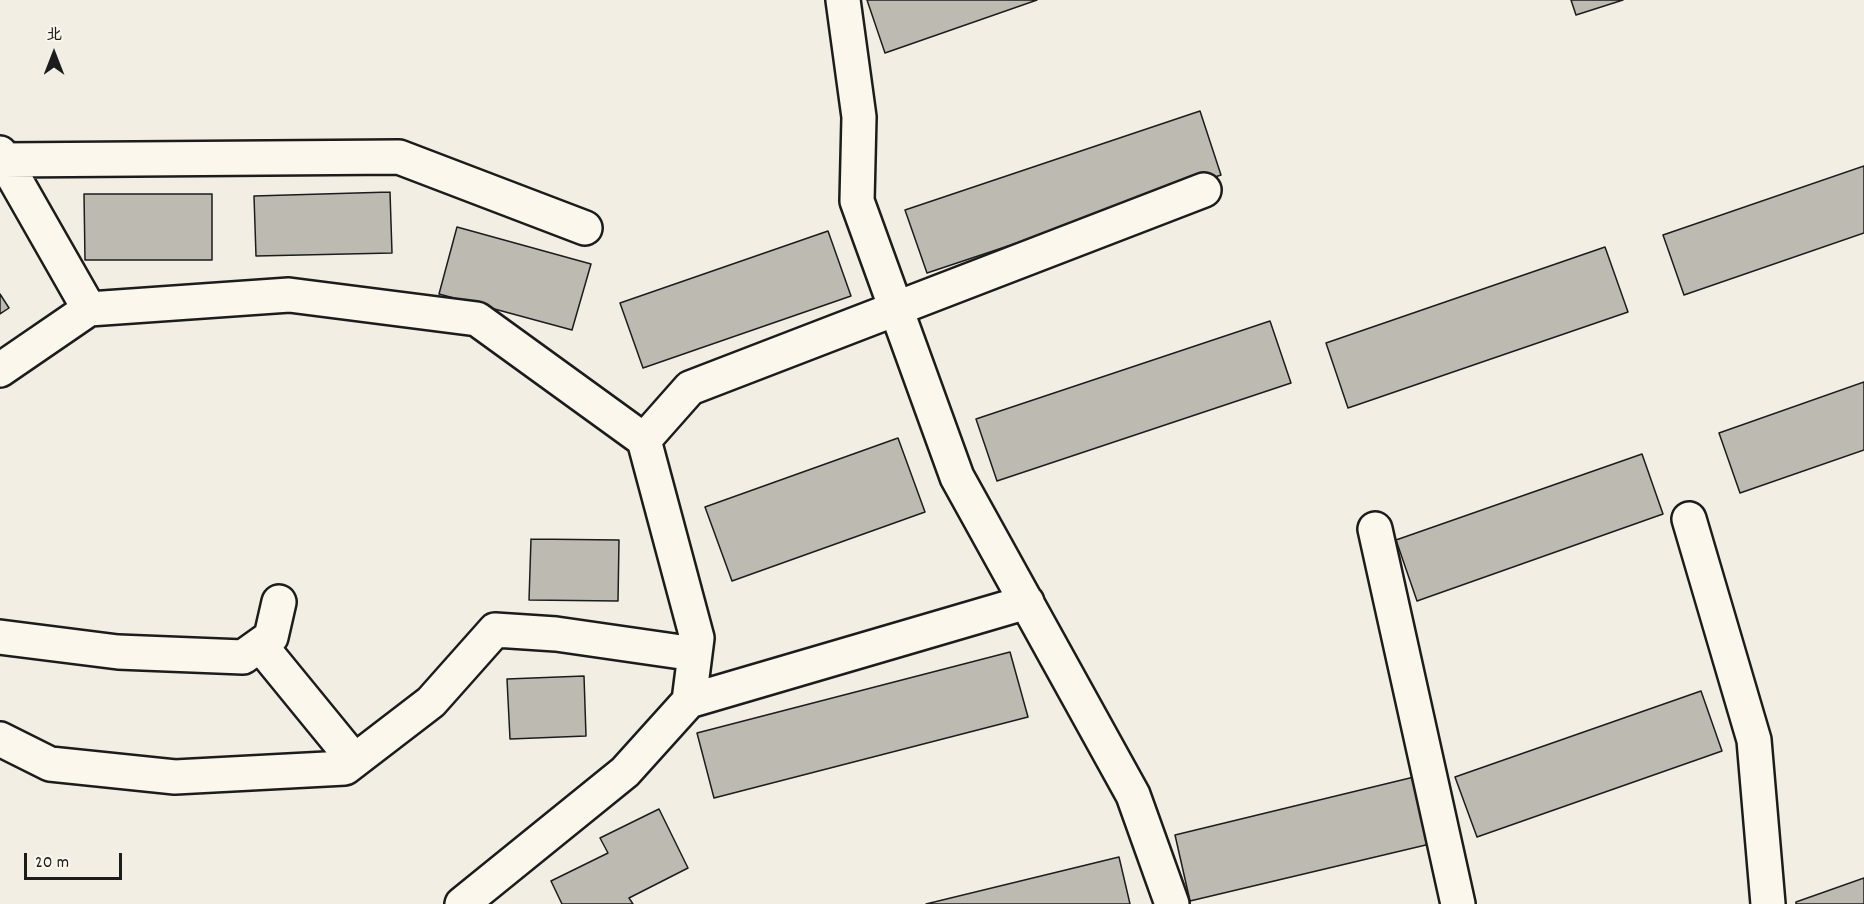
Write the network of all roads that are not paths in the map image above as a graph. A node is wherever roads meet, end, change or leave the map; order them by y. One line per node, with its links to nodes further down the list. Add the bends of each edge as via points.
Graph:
1 (843, 0): 6 (lane, via 859,117 857,201)
2 (2, 157): 4 (lane, via 399,157); 5 (lane)
3 (1204, 190): 6 (lane)
4 (585, 228)
5 (89, 309): 7 (lane); 8 (lane, via 289,295 477,320)
6 (896, 309): 8 (lane, via 690,388); 12 (lane, via 957,477)
7 (0, 370)
8 (644, 440): 15 (lane, via 698,638)
9 (1689, 519): 22 (lane, via 1754,740)
10 (1375, 529): 21 (lane)
11 (279, 602): 14 (lane, via 272,637)
12 (1027, 602): 16 (lane); 20 (lane, via 1132,795)
13 (0, 637): 14 (lane, via 118,652 202,657 243,657)
14 (260, 645): 18 (lane)
15 (696, 654): 16 (lane); 18 (lane, via 556,634 495,630 431,702)
16 (689, 701): 19 (lane, via 625,772)
17 (0, 739): 18 (lane, via 50,765 175,777 345,768)
18 (354, 760)
19 (462, 904)
20 (1172, 904)
21 (1458, 904)
22 (1768, 904)

